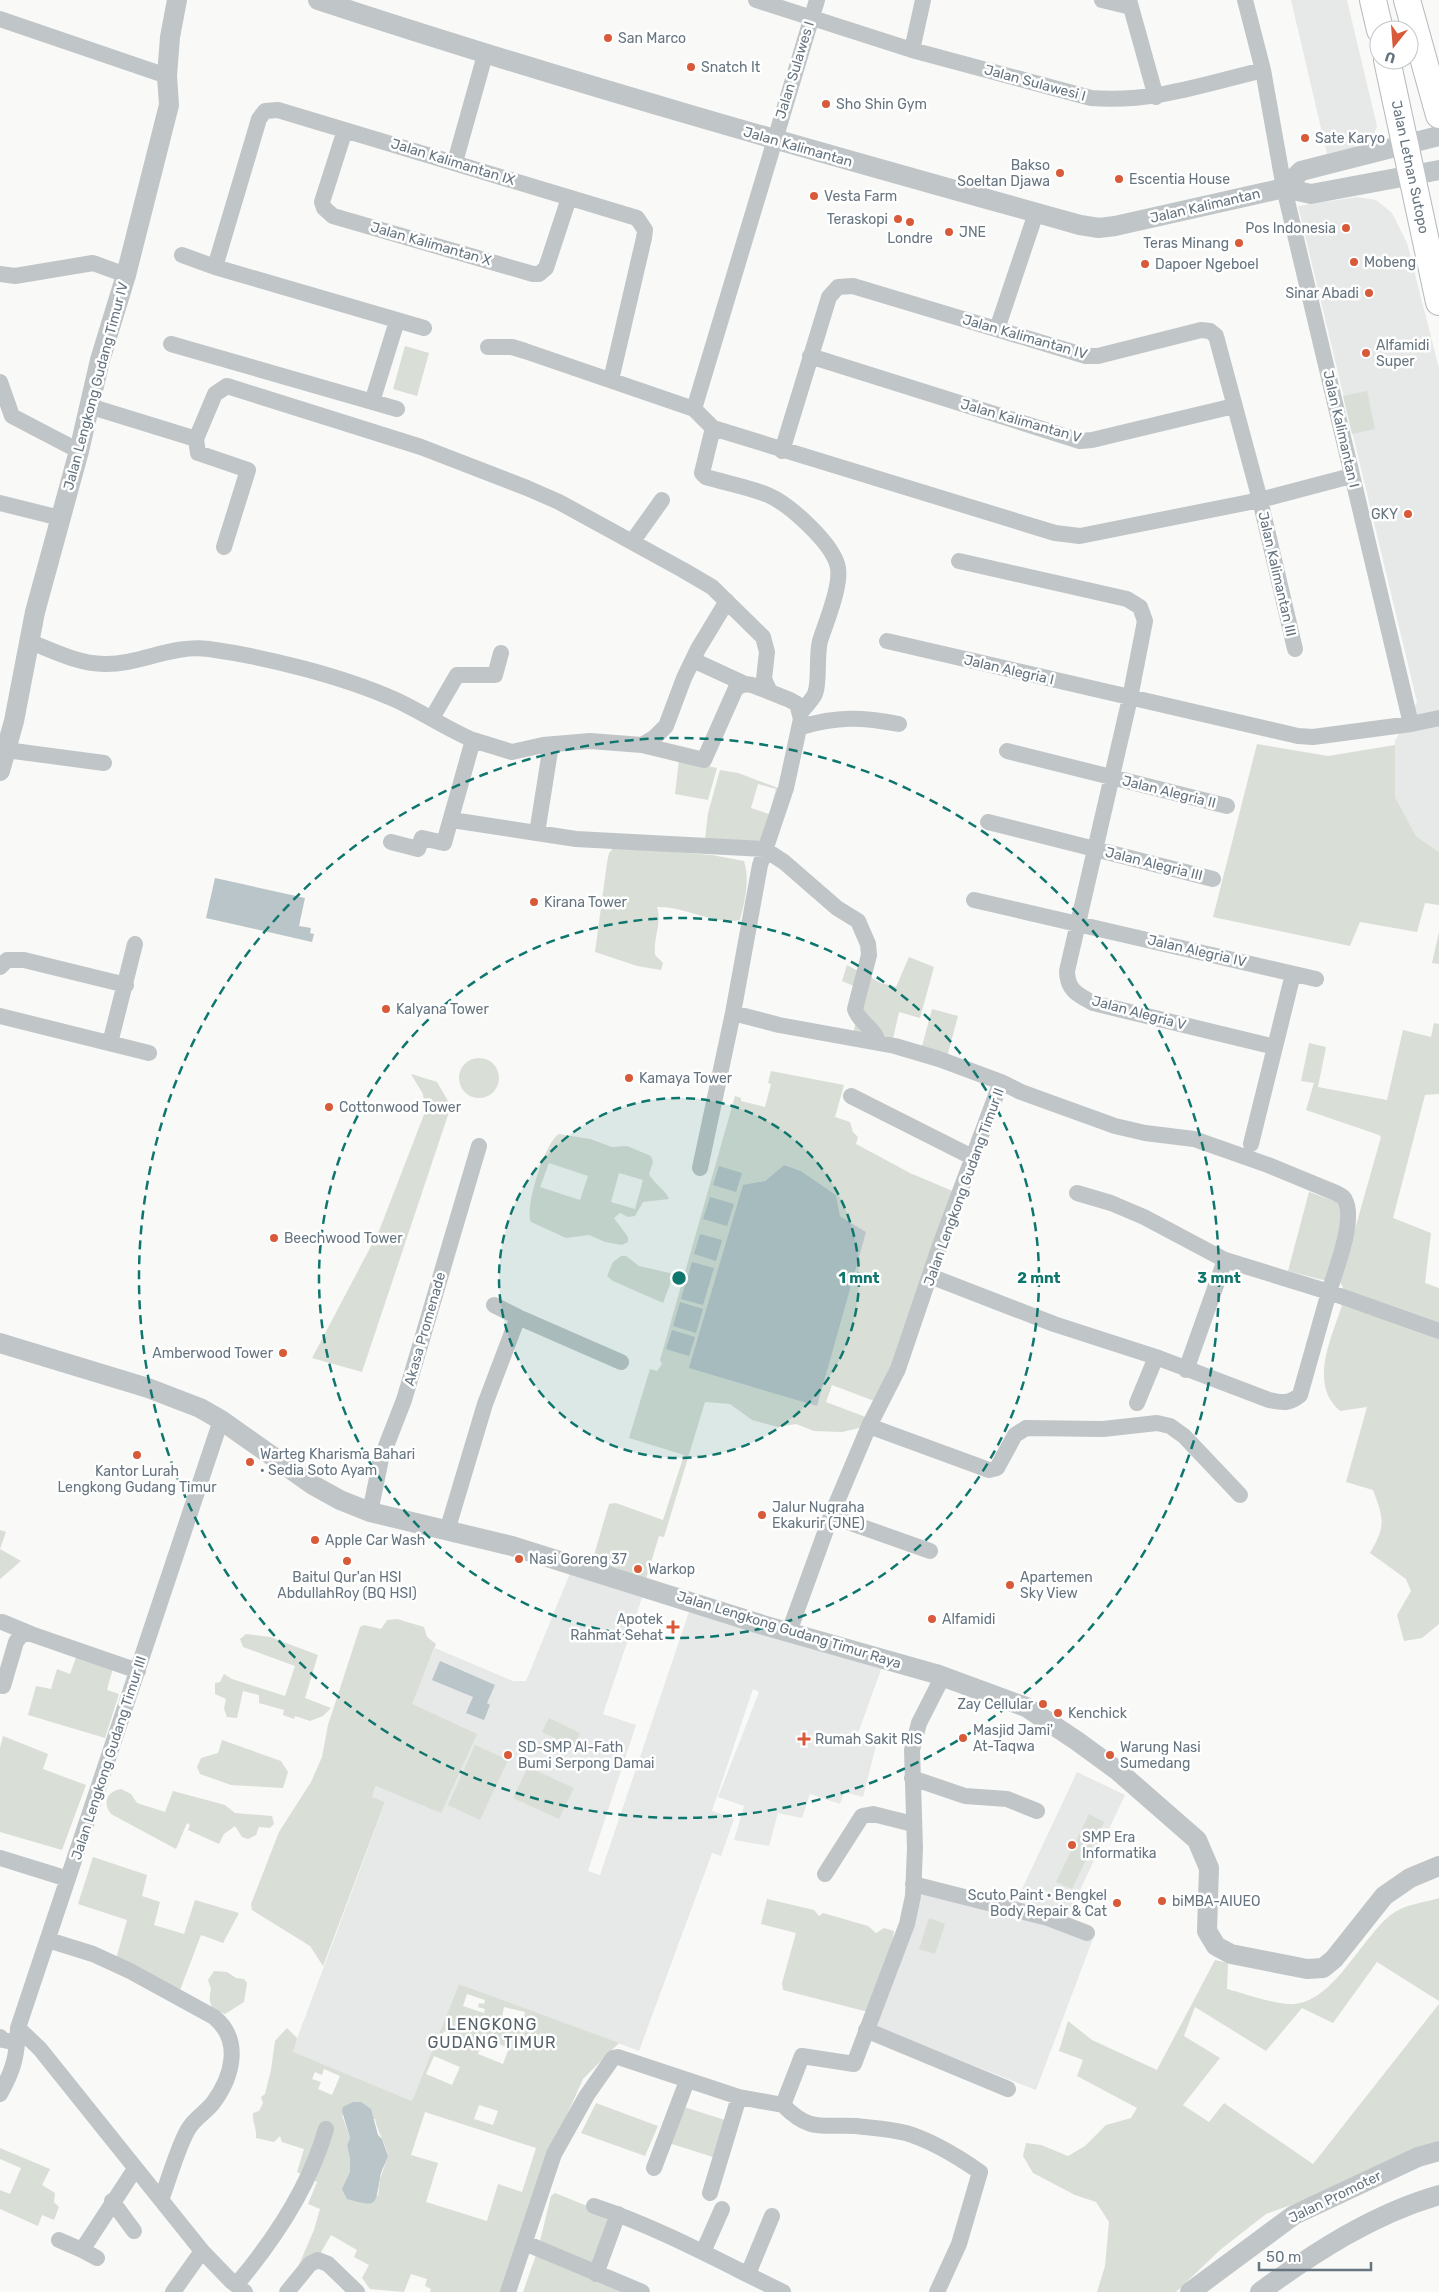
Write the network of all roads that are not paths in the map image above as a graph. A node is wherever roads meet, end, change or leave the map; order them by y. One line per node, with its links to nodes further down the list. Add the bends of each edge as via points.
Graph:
1 (177, 0): 18 (street, Jalan Lengkong Gudang Timur IV)
2 (318, 0): 15 (street, Jalan Kalimantan)
3 (756, 0): 11 (street, Jalan Sulawesi I)
4 (817, 0): 11 (street, Jalan Sulawes I)
5 (923, 0): 14 (street)
6 (1102, 0): 10 (street)
7 (1246, 0): 16 (street, Jalan Kalimantan I)
8 (1373, 0): 13 (main road)
9 (1407, 0): 20 (main road)
10 (1130, 4): 19 (street)
11 (811, 18): 14 (street, Jalan Sulawesi I); 23 (street, Jalan Sulawes I)
12 (0, 19): 18 (street)
13 (1378, 20)
14 (912, 50): 19 (street, Jalan Sulawesi I, via 1092,98)
15 (485, 55): 23 (street, Jalan Kalimantan); 25 (street)
16 (1263, 70): 19 (street, Jalan Sulawesi I); 28 (street, Jalan Kalimantan I)
17 (1389, 70): 24 (main road, Jalan Letnan Sutopo)
18 (166, 76): 34 (street, Jalan Lengkong Gudang Timur IV, via 169,105)
19 (1156, 97)
20 (1439, 115)
21 (345, 130): 25 (street, Jalan Kalimantan IX); 29 (street, Jalan Kalimantan X, via 322,202 333,216 539,274 546,268); 32 (street, Jalan Kalimantan IX, via 278,110 265,112 259,119)
22 (1439, 136): 24 (street)
23 (774, 140): 30 (street, Jalan Kalimantan); 47 (street, Jalan Sulawes I)
24 (1406, 144): 27 (main road, Jalan Letnan Sutopo); 28 (street, via 1301,171)
25 (455, 162): 29 (street, Jalan Kalimantan IX)
26 (1439, 170): 27 (street, Jalan Kalimantan)
27 (1412, 177): 28 (street, Jalan Kalimantan, via 1310,194); 35 (main road, Jalan Letnan Sutopo)
28 (1284, 188): 30 (street, Jalan Kalimantan, via 1099,228); 53 (street, Jalan Kalimantan I)
29 (569, 198): 42 (street, Jalan Kalimantan IX, via 630,214 637,218 644,230)
30 (1036, 213): 38 (street)
31 (182, 255): 32 (street)
32 (215, 267): 36 (street)
33 (0, 274): 34 (street, via 22,275 93,263)
34 (126, 275): 45 (street, Jalan Lengkong Gudang Timur IV)
35 (1439, 302)
36 (397, 321): 37 (street); 44 (street)
37 (424, 328)
38 (997, 329): 41 (street, Jalan Kalimantan IV, via 845,285 838,287 829,297); 46 (street, Jalan Kalimantan IV, via 1092,357 1201,330 1210,331 1216,336)
39 (171, 344): 44 (street)
40 (488, 347): 42 (street, via 512,347)
41 (810, 356): 46 (street, Jalan Kalimantan V, via 1080,441); 52 (street, Jalan Kalimantan IV)
42 (611, 380): 47 (street)
43 (0, 382): 51 (street, via 12,416)
44 (372, 402): 48 (street)
45 (89, 406): 50 (street); 51 (street, Jalan Lengkong Gudang Timur IV)
46 (1234, 406): 55 (street, Jalan Kalimantan IV)
47 (694, 408): 49 (street)
48 (397, 409)
49 (713, 428): 52 (street); 72 (street, via 702,473 768,496 784,505 817,532 838,567 838,582 816,667 817,688)
50 (196, 439): 58 (street, via 215,394 227,386 421,447 482,470 559,502); 59 (street, via 198,453 248,470)
51 (79, 451): 57 (street, Jalan Lengkong Gudang Timur IV)
52 (782, 451): 55 (street, via 1055,533 1080,536)
53 (1351, 476): 55 (street); 75 (street, Jalan Kalimantan I)
54 (662, 500): 58 (street)
55 (1260, 500): 64 (street, Jalan Kalimantan III)
56 (0, 502): 57 (street)
57 (60, 518): 62 (street, Jalan Lengkong Gudang Timur IV)
58 (632, 542): 61 (street, via 704,583)
59 (224, 547)
60 (959, 561): 69 (street, via 1127,599 1140,607 1145,621)
61 (727, 601): 66 (street); 68 (street, via 763,637 767,652 764,679)
62 (28, 641): 70 (street, via 90,663 120,663 178,650 207,649 278,662 359,686); 73 (street, Jalan Lengkong Gudang Timur IV)
63 (887, 641): 69 (street, Jalan Alegria I)
64 (1295, 649)
65 (501, 653): 70 (street, via 495,675 457,675)
66 (693, 660): 67 (street); 78 (street, via 666,726)
67 (745, 684): 68 (street); 78 (street, via 736,688 704,760)
68 (769, 690): 72 (street, via 797,704)
69 (1130, 698): 75 (street, Jalan Alegria I, via 1298,736 1313,737); 83 (street)
70 (432, 718): 76 (street)
71 (1439, 718): 75 (street, Jalan Alegria I)
72 (801, 719): 74 (street, via 872,719); 89 (street, via 786,788)
73 (7, 720): 79 (street, Jalan Lengkong Gudang Timur IV)
74 (899, 724)
75 (1411, 724)
76 (473, 740): 77 (street, via 512,752); 85 (street)
77 (551, 745): 78 (street, via 590,741); 87 (street)
78 (642, 745)
79 (6, 750): 81 (street); 82 (street, Jalan Lengkong Gudang Timur IV)
80 (1007, 751): 83 (street, Jalan Alegria II)
81 (104, 763)
82 (0, 771)
83 (1111, 777): 84 (street, Jalan Alegria II); 90 (street)
84 (1227, 806)
85 (452, 820): 87 (street); 88 (street, via 444,843 422,838 418,849)
86 (988, 822): 90 (street, Jalan Alegria III)
87 (537, 833): 89 (street, via 576,839)
88 (392, 836)
89 (764, 849): 99 (street); 101 (street, via 858,921 869,955 855,1009)
90 (1094, 849): 91 (street, Jalan Alegria III); 93 (street)
91 (1213, 879)
92 (974, 900): 93 (street, Jalan Alegria IV)
93 (1078, 924): 96 (street, Jalan Alegria IV); 103 (street, Jalan Alegria V, via 1067,982 1079,996 1093,1003)
94 (135, 944): 98 (street)
95 (0, 967): 98 (street, via 7,960 24,960)
96 (1293, 974): 97 (street, Jalan Alegria IV); 103 (street)
97 (1316, 979)
98 (126, 985): 102 (street)
99 (734, 1013): 101 (street, via 797,1029); 110 (street)
100 (0, 1016): 102 (street)
101 (878, 1042): 105 (street, via 939,1059)
102 (110, 1043): 104 (street)
103 (1275, 1047): 107 (street)
104 (149, 1053)
105 (1001, 1082): 109 (street, Jalan Lengkong Gudang Timur II); 114 (street, Jalan Lengkong Gudang Timur II, via 1115,1126 1194,1139 1345,1198 1349,1222)
106 (851, 1096): 109 (street)
107 (1251, 1144)
108 (479, 1146): 126 (street, Akasa Promenade, via 404,1400 382,1459)
109 (972, 1157): 113 (street, Jalan Lengkong Gudang Timur II)
110 (700, 1168)
111 (1078, 1193): 112 (street, via 1144,1217)
112 (1225, 1260): 114 (street); 121 (street)
113 (930, 1276): 119 (street, via 1054,1324); 124 (street, Jalan Lengkong Gudang Timur II, via 898,1369)
114 (1329, 1292): 117 (street); 121 (street, via 1300,1395 1292,1402 1270,1400)
115 (494, 1305): 116 (street)
116 (518, 1317): 120 (street); 128 (street, via 485,1404)
117 (1439, 1331)
118 (0, 1343): 123 (street, Jalan Lengkong Gudang Timur Raya, via 167,1394)
119 (1156, 1357): 121 (street); 122 (street)
120 (621, 1362)
121 (1186, 1370)
122 (1137, 1403)
123 (221, 1420): 126 (street, Jalan Lengkong Gudang Timur Raya, via 314,1485); 133 (street, Jalan Lengkong Gudang Timur III)
124 (869, 1426): 125 (street, via 989,1470 997,1468 1015,1435 1026,1428 1103,1429 1157,1423 1170,1426 1184,1436); 127 (street, Jalan Lengkong Gudang Timur II)
125 (1240, 1495)
126 (370, 1512): 128 (street, Jalan Lengkong Gudang Timur Raya)
127 (831, 1516): 129 (street); 131 (street, Jalan Lengkong Gudang Timur II)
128 (447, 1532): 131 (street, Jalan Lengkong Gudang Timur Raya, via 512,1546)
129 (930, 1551)
130 (2, 1622): 132 (street)
131 (789, 1632): 134 (street, Jalan Lengkong Gudang Timur Raya)
132 (31, 1634): 133 (street); 135 (street, via 22,1634 16,1642)
133 (138, 1671): 142 (street, Jalan Lengkong Gudang Timur III)
134 (943, 1676): 136 (street, via 920,1723 912,1750); 140 (street, Jalan Lengkong Gudang Timur Raya, via 1003,1697 1038,1714 1118,1771 1197,1840 1209,1868 1207,1931 1216,1946 1231,1954 1306,1969 1323,1968 1334,1959 1384,1896 1410,1878)
135 (3, 1686)
136 (912, 1778): 137 (street, via 965,1796 1007,1799); 138 (street)
137 (1037, 1811)
138 (913, 1824): 141 (street, via 873,1814 862,1816); 143 (street, via 916,1848)
139 (0, 1858): 142 (street)
140 (1439, 1866)
141 (825, 1874)
142 (68, 1879): 145 (street, Jalan Lengkong Gudang Timur III)
143 (914, 1884): 144 (street, via 1048,1918); 146 (street, via 908,1924)
144 (1086, 1933)
145 (48, 1940): 147 (street, Jalan Lengkong Gudang Timur III); 160 (street, via 130,1971 214,2017 230,2036 234,2050 224,2083 213,2102 188,2128)
146 (866, 2030): 150 (street); 153 (street, via 854,2064 802,2056)
147 (17, 2035): 148 (street, via 2,2040); 151 (street, Jalan Lengkong Gudang Timur III, via 13,2072); 157 (street, via 40,2048)
148 (0, 2037)
149 (687, 2081): 152 (street); 156 (street); 168 (street, via 618,2057 608,2062 554,2154)
150 (1008, 2089)
151 (0, 2094)
152 (739, 2097): 153 (street); 158 (street)
153 (783, 2105): 182 (street, via 794,2117 822,2128 855,2126 905,2133 947,2149 980,2172 958,2244)
154 (326, 2130): 175 (street, via 319,2152 284,2223)
155 (1439, 2151): 183 (street, Jalan Promoter, via 1418,2157 1294,2215)
156 (654, 2168)
157 (134, 2169): 160 (street); 161 (street)
158 (710, 2193)
159 (1439, 2195): 184 (street, via 1415,2202 1355,2230 1314,2253)
160 (161, 2200): 170 (street)
161 (112, 2201): 166 (street); 169 (street)
162 (594, 2206): 164 (street)
163 (722, 2209): 171 (street)
164 (618, 2214): 171 (street); 173 (street)
165 (772, 2216): 174 (street)
166 (134, 2231)
167 (59, 2240): 169 (street)
168 (525, 2242): 173 (street); 179 (street)
169 (82, 2250): 172 (street)
170 (202, 2251): 175 (street); 176 (street)
171 (703, 2252): 174 (street)
172 (97, 2258)
173 (596, 2274): 180 (street)
174 (750, 2282): 181 (street)
175 (241, 2289)
176 (173, 2292)
177 (287, 2292): 178 (street, via 310,2264 318,2260 328,2264)
178 (357, 2292)
179 (508, 2292)
180 (642, 2292)
181 (783, 2292)
182 (937, 2292)
183 (1190, 2292)
184 (1260, 2292)

